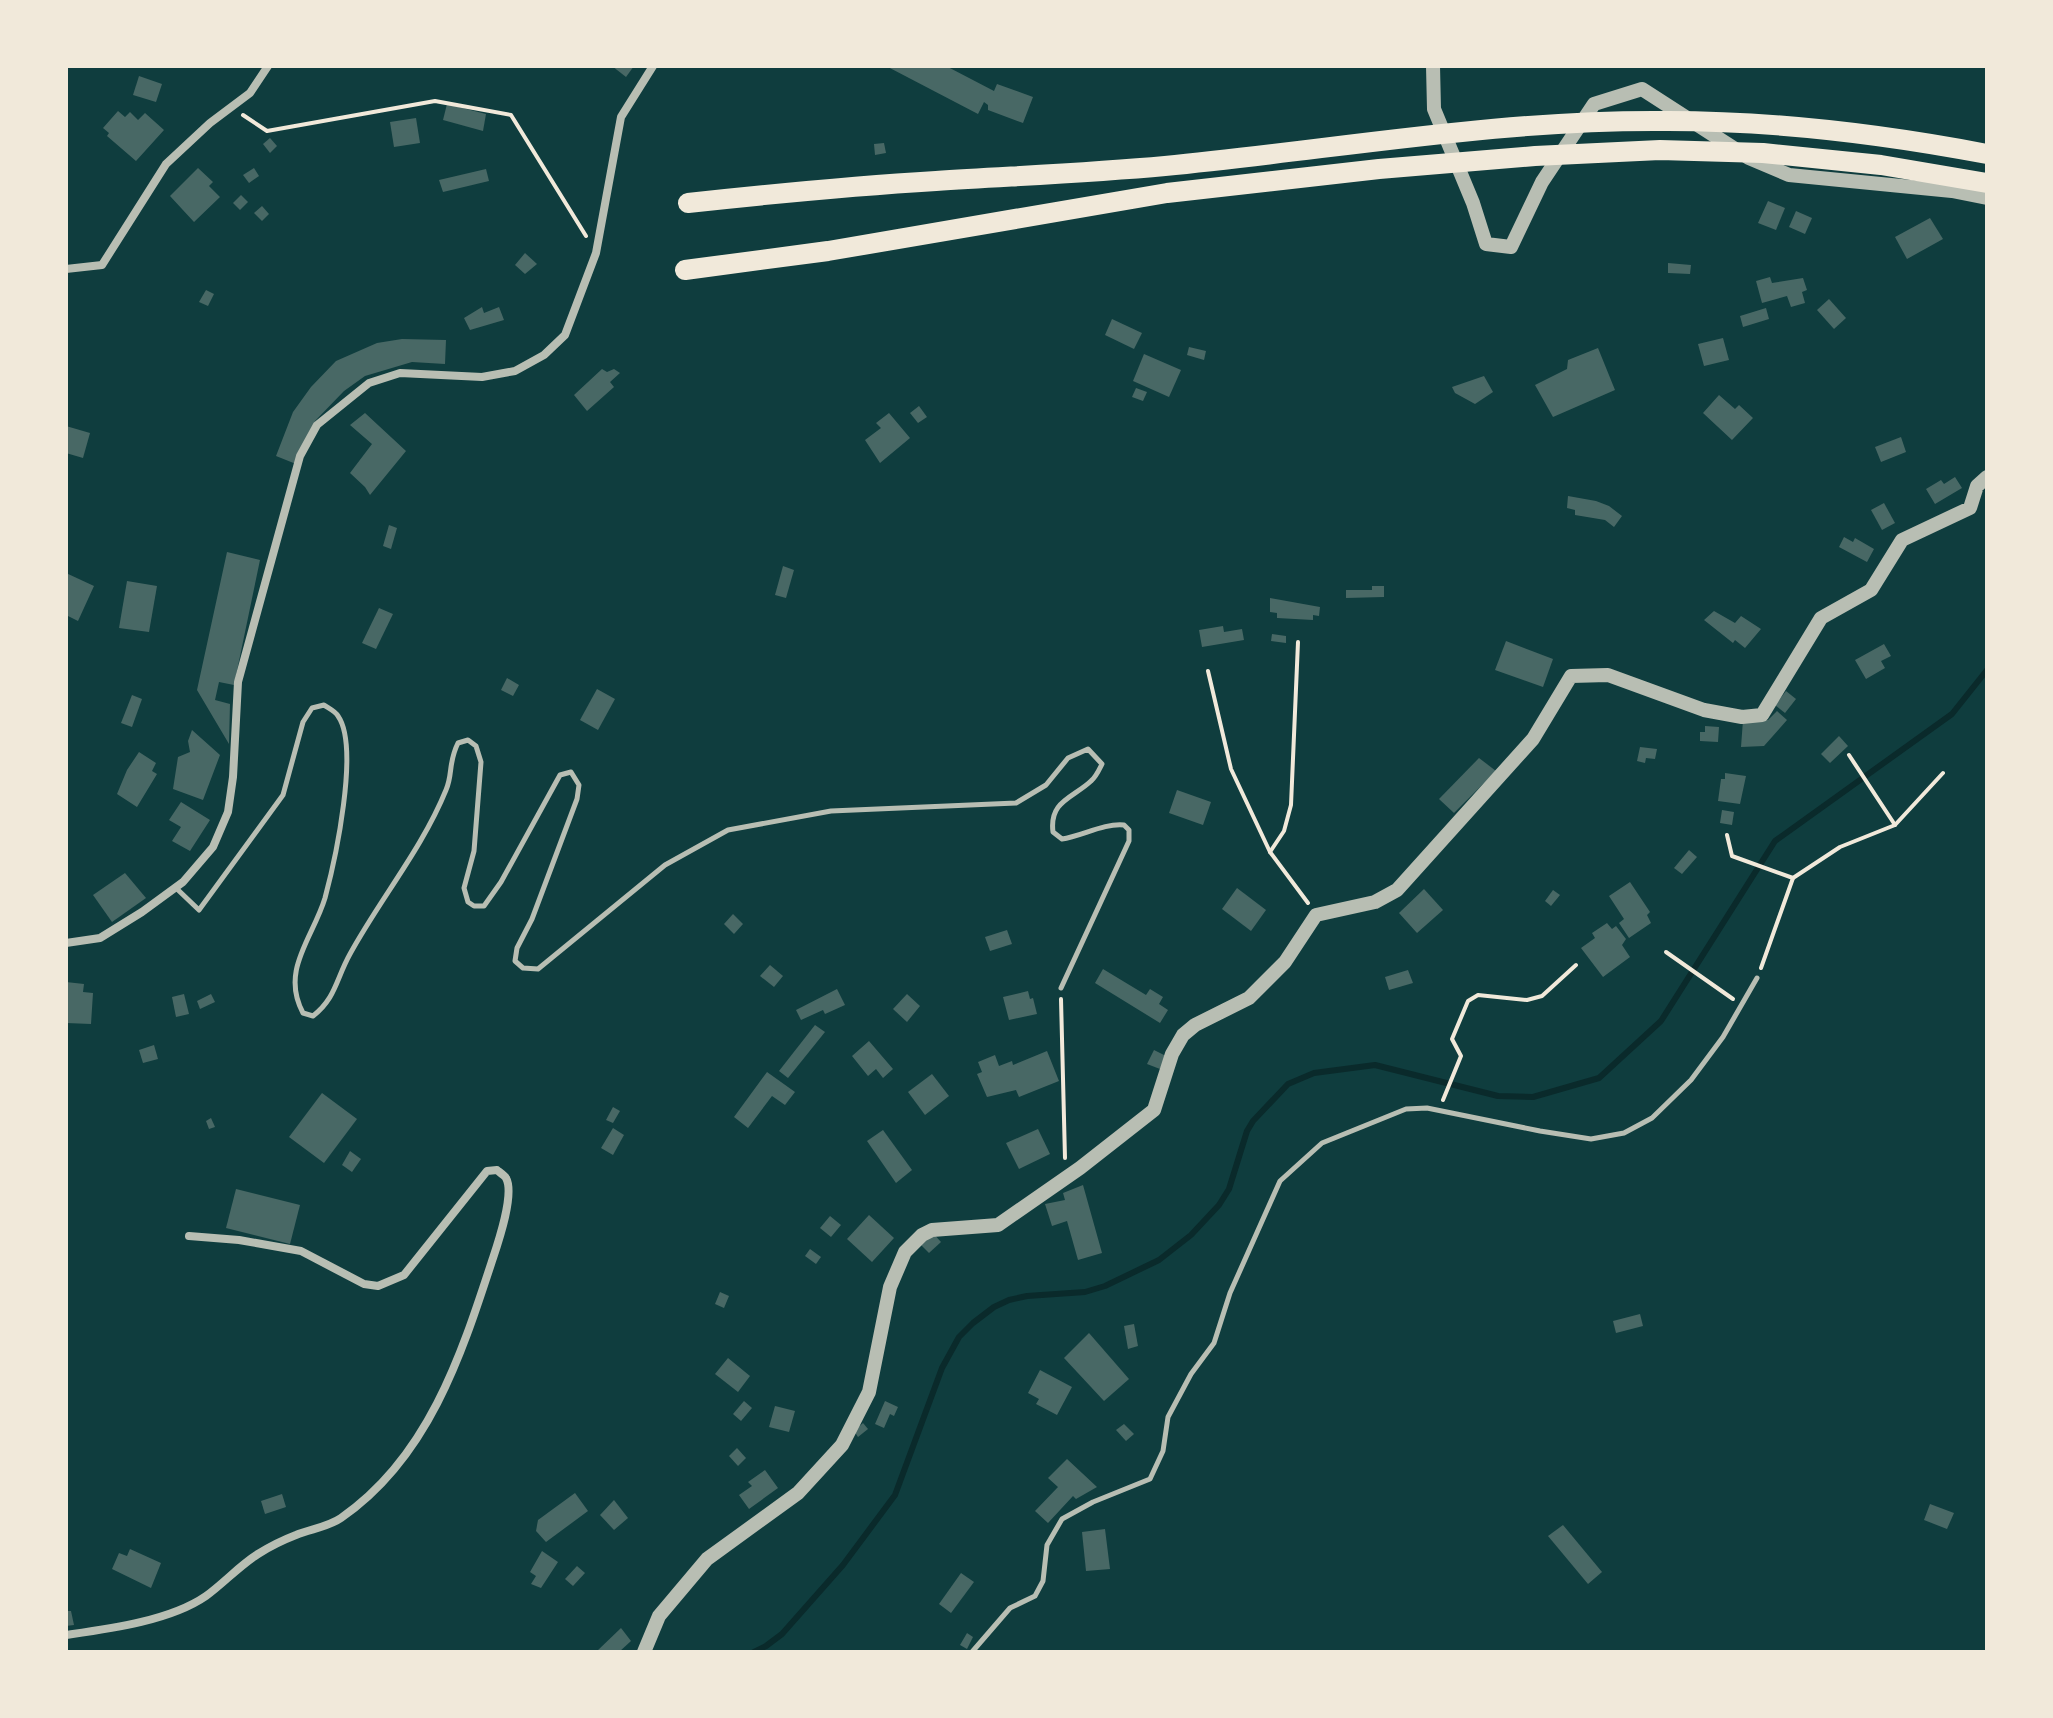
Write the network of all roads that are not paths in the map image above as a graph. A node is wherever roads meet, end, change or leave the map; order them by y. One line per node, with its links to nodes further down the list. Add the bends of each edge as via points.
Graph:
1 (268, 66): 8 (street, via 250,93 166,164 102,265)
2 (653, 66): 11 (street, via 621,117 596,253 565,335 515,371 482,377 400,373 369,383 317,425 300,456 238,682 228,812 213,847)
3 (1433, 66): 6 (street, via 1434,109 1486,244 1511,247 1542,182 1594,104 1642,89 1749,158 1789,175)
4 (1987, 154): 7 (highway, via 1909,139 1785,126 1562,124 1163,166)
5 (1987, 183): 9 (highway, via 1763,153 1660,150 1535,156 1167,193)
6 (1987, 198)
7 (688, 203)
8 (66, 269)
9 (685, 270)
10 (1987, 477): 17 (street, via 1977,486 1970,508 1902,540 1871,590 1821,618 1762,715 1704,710 1608,675 1571,676 1533,739 1397,890 1375,902 1316,915 1285,962 1249,998 1183,1035 1154,1110 998,1225 922,1235 905,1252 890,1287 869,1392 842,1445 798,1493 707,1559 659,1616)
11 (176, 887): 12 (street, via 100,938); 14 (lane, via 199,910 283,795 303,722 312,708 324,705 338,714 346,767 340,835 324,901 294,978 295,998 303,1013 313,1016 327,1005 350,954 448,787 450,758 458,743 468,740 476,746 481,762 474,851 464,888 474,906 484,906 501,882 560,775 571,772 579,785 517,948 515,961 538,969 665,865 728,830 831,811 1016,803 1046,785 1068,758 1088,749 1102,764 1093,780 1064,800 1052,819 1053,832 1062,839 1124,825 1129,841)
12 (66, 943)
13 (1757, 978): 18 (lane, via 1691,1080 1652,1118 1624,1133 1591,1139 1427,1108 1406,1109 1322,1143 1280,1181 1230,1293 1214,1343 1168,1417 1163,1451 1150,1479 1062,1519 1047,1545 1043,1581 1035,1596 1010,1608)
14 (1061, 988)
15 (189, 1236): 16 (street, via 301,1251 378,1286 404,1275 487,1171 497,1170 508,1186 496,1250 461,1355 402,1459 366,1499 337,1520 256,1555 204,1597 172,1613)
16 (66, 1635)
17 (644, 1652)
18 (972, 1652)

